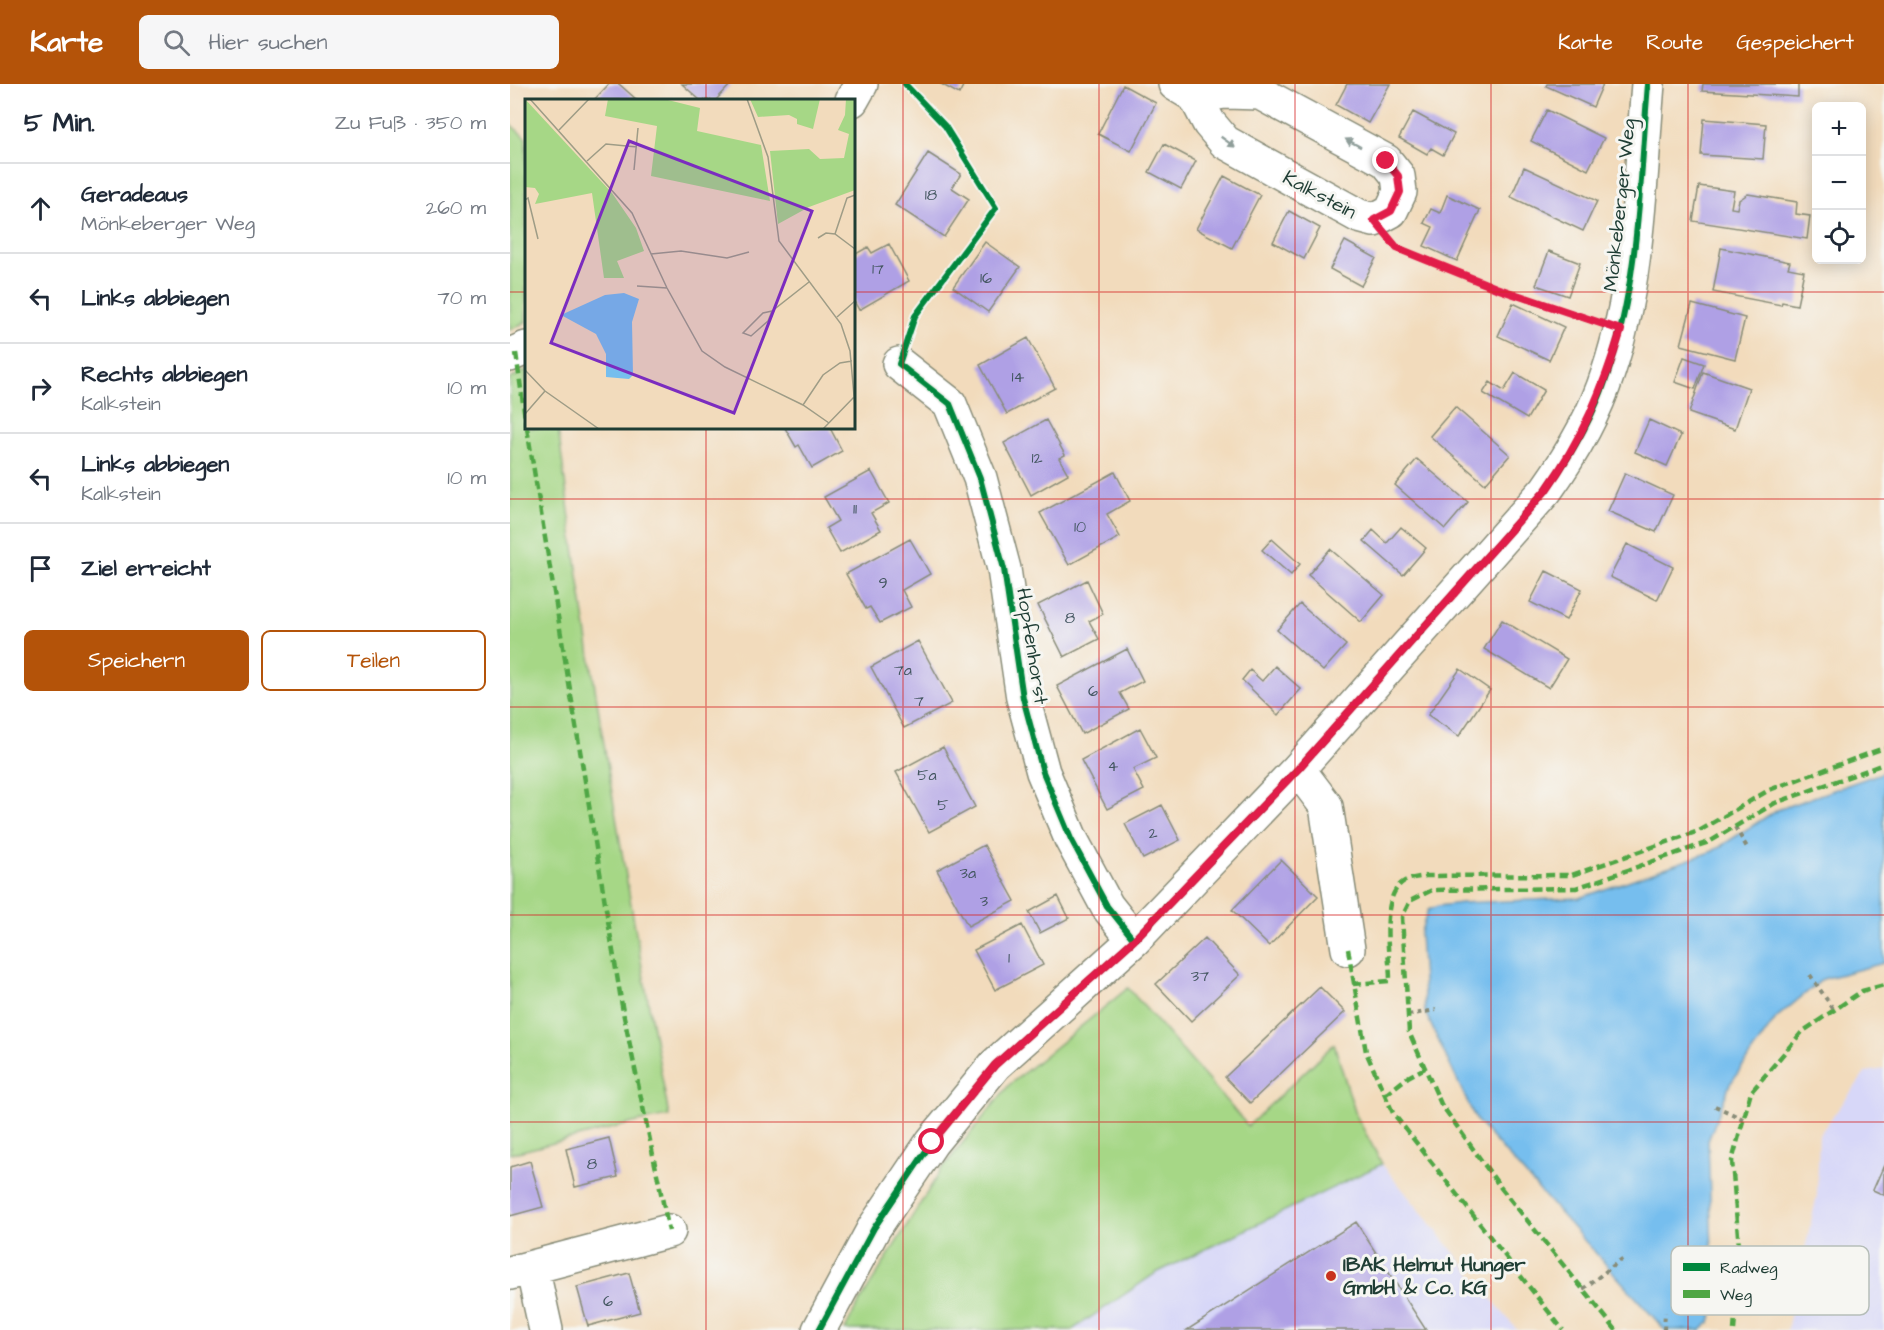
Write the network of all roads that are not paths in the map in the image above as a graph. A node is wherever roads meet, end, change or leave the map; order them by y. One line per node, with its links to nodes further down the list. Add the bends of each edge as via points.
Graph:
1 (861, 84): 4 (street)
2 (1648, 84): 8 (street, Mönkeberger Weg, via 1635,246 1621,330 1608,375 1588,419 1546,490)
3 (1185, 90): 3 (street, Kalkstein, one-way to 3, via 1225,142 1359,216 1374,220 1391,211 1400,192 1398,176 1386,161 1260,93)
4 (853, 99)
5 (525, 348): 6 (street)
6 (510, 355)
7 (899, 364): 9 (street, Hopfenhorst, via 950,404 980,478 1004,569 1023,698 1043,772 1071,839 1107,906)
8 (1298, 769): 9 (street, Mönkeberger Weg); 10 (street, via 1326,806)
9 (1134, 940): 14 (street, Mönkeberger Weg, via 995,1065 932,1142 874,1228)
10 (1348, 949)
11 (669, 1231): 12 (street)
12 (521, 1270): 13 (street)
13 (546, 1330)
14 (819, 1330)

